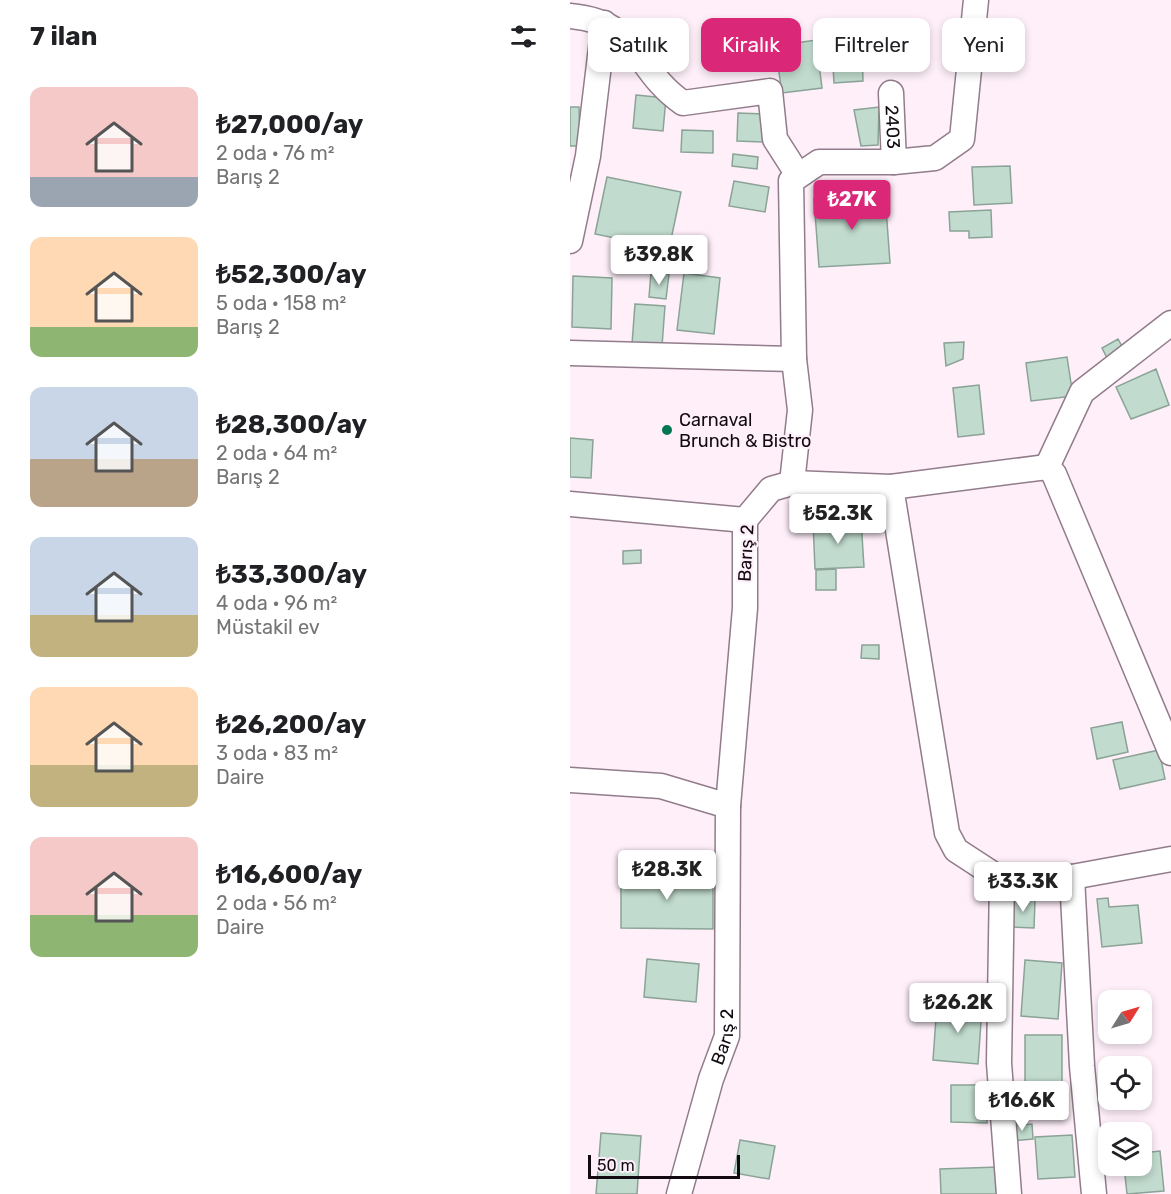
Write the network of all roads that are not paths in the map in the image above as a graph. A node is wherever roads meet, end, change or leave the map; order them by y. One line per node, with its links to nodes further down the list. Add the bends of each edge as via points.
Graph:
1 (976, 0): 7 (street, via 962,139 935,158)
2 (570, 16): 3 (street)
3 (594, 18)
4 (598, 72): 9 (street, via 588,156)
5 (652, 72): 8 (street, via 665,90 683,103 770,91 775,139)
6 (891, 93): 7 (street, 2403)
7 (894, 162): 8 (street, via 819,162)
8 (798, 176): 12 (street, via 791,181)
9 (570, 241)
10 (1171, 323): 13 (street, via 1082,392)
11 (570, 353): 12 (street)
12 (794, 358): 14 (street, via 800,410)
13 (1047, 467): 15 (street); 18 (street, via 1054,474)
14 (792, 483): 15 (street); 17 (street, Barış 2, via 771,489)
15 (891, 487): 23 (street, via 947,833 956,850)
16 (570, 504): 17 (street)
17 (745, 520): 20 (street, Barış 2, via 745,608)
18 (1171, 753)
19 (570, 780): 20 (street, via 661,786)
20 (728, 806): 24 (street, Barış 2, via 727,1036)
21 (1171, 859): 22 (street)
22 (1072, 877): 23 (street); 26 (street, via 1082,1066)
23 (1002, 880): 25 (street, via 999,1063)
24 (679, 1194)
25 (1009, 1194)
26 (1094, 1194)

